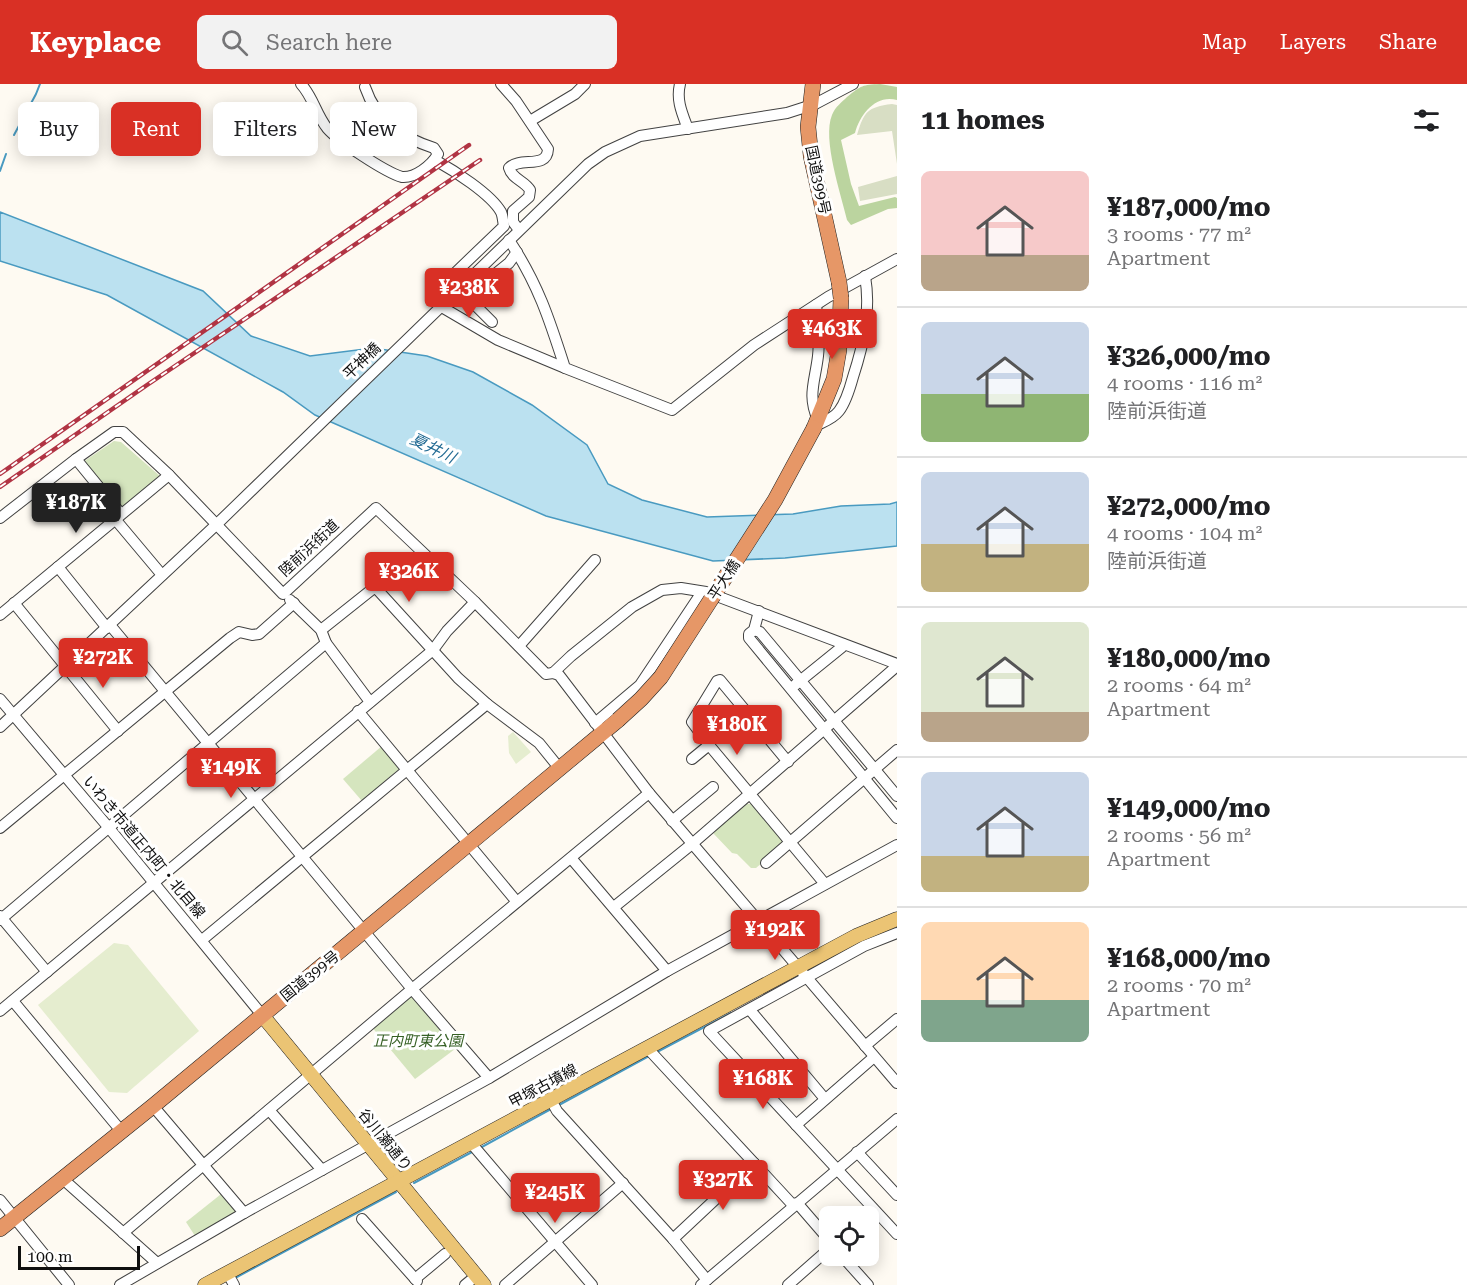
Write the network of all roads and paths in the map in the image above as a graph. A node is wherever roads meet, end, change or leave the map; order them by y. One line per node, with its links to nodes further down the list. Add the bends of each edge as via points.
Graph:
1 (301, 84): 11 (street, via 335,137 397,175 407,178)
2 (501, 84): 9 (street)
3 (585, 84): 9 (street)
4 (680, 84): 10 (street, via 678,102)
5 (813, 84): 8 (highway, 国道399号)
6 (853, 84): 8 (street)
7 (365, 87): 11 (street, via 373,107 396,132 434,148 438,154)
8 (809, 106): 10 (street); 25 (highway, 国道399号, via 811,156 839,285 839,350 834,379)
9 (530, 121): 12 (street, via 548,154 536,162 516,162 509,168 531,190 529,197 513,211 513,222)
10 (688, 129): 12 (street, via 640,136 605,152)
11 (435, 160): 14 (street, via 460,174 501,212 504,226)
12 (519, 230): 13 (street)
13 (509, 240): 15 (street); 16 (street)
14 (490, 241): 15 (street); 18 (street)
15 (498, 250): 20 (street)
16 (517, 252): 20 (street, via 468,296); 24 (street, via 547,310)
17 (897, 259): 19 (street)
18 (453, 275)
19 (865, 276): 21 (street); 25 (street, via 867,324 860,355 839,411)
20 (462, 292): 22 (street, 平神橋); 23 (street)
21 (816, 305): 24 (street, via 754,345 672,410); 25 (street, via 818,355 811,405)
22 (438, 308): 24 (street, via 498,340); 30 (street, 平神橋)
23 (492, 322)
24 (565, 368)
25 (816, 425): 59 (highway, 平大橋, bridge, via 775,500 661,677)
26 (76, 459): 27 (street, 陸前浜街道, via 114,432 123,432); 28 (street); 29 (street)
27 (169, 475): 28 (street); 30 (street, 陸前浜街道)
28 (118, 517): 32 (street); 33 (street)
29 (0, 518)
30 (217, 524): 33 (street); 35 (street, 陸前浜街道)
31 (595, 560): 46 (street)
32 (58, 567): 37 (street); 41 (street)
33 (162, 575): 41 (street)
34 (702, 592): 39 (street); 50 (street, via 662,590 632,607); 62 (street, via 640,686)
35 (283, 594): 36 (street, 陸前浜街道, via 376,508); 38 (street)
36 (475, 602): 46 (street, 陸前浜街道); 47 (street)
37 (14, 603): 40 (street); 49 (street)
38 (294, 603): 42 (street); 53 (street, via 259,634 239,632 230,638)
39 (759, 611): 43 (street); 45 (street)
40 (0, 615)
41 (109, 626): 49 (street); 53 (street)
42 (321, 630): 44 (street); 47 (street, via 375,587)
43 (754, 630): 51 (street, via 760,632); 52 (street, via 749,638)
44 (326, 643): 55 (street); 65 (street)
45 (843, 644): 48 (street); 51 (street)
46 (519, 646): 50 (street, 陸前浜街道, via 546,674)
47 (434, 650): 55 (street); 56 (street)
48 (897, 665): 60 (street)
49 (66, 666): 58 (street); 64 (street)
50 (553, 673): 62 (street, via 559,675)
51 (801, 681): 52 (street); 60 (street)
52 (791, 690): 63 (street)
53 (165, 692): 64 (street); 65 (street)
54 (1, 701): 58 (street, いわき市道正内町・北目線)
55 (370, 702): 57 (street)
56 (487, 704): 70 (street, via 539,743); 72 (street)
57 (358, 711): 72 (street); 79 (street)
58 (13, 714): 61 (street); 73 (street, いわき市道正内町・北目線)
59 (618, 720): 62 (highway, 国道399号)
60 (834, 721): 63 (street); 71 (street)
61 (0, 727)
62 (599, 728): 70 (highway, 国道399号); 76 (street)
63 (824, 729): 69 (street); 74 (street)
64 (118, 730): 73 (street)
65 (208, 744): 79 (street); 83 (street)
66 (710, 745): 68 (street); 69 (street, via 692,722 720,680); 77 (street)
67 (897, 750): 71 (street)
68 (692, 759)
69 (788, 762): 77 (street)
70 (560, 769): 84 (highway, 国道399号)
71 (875, 769): 74 (street); 78 (street)
72 (407, 770): 84 (street); 88 (street)
73 (64, 775): 82 (street); 83 (street, いわき市道正内町・北目線)
74 (865, 778): 80 (street); 85 (street)
75 (713, 787): 81 (street)
76 (649, 793): 81 (street); 89 (street)
77 (750, 794): 85 (street); 86 (street)
78 (897, 796)
79 (254, 799): 88 (street); 91 (street)
80 (897, 818)
81 (672, 821): 86 (street)
82 (0, 828)
83 (109, 828): 91 (street, いわき市道正内町・北目線); 95 (street)
84 (469, 843): 93 (street); 98 (highway, 国道399号)
85 (790, 843): 90 (street); 92 (street)
86 (692, 844): 94 (street); 97 (street)
87 (897, 845): 92 (street)
88 (302, 857): 98 (street); 101 (street)
89 (571, 858): 93 (street); 94 (street)
90 (766, 863)
91 (154, 882): 101 (street, いわき市道正内町・北目線); 103 (street)
92 (825, 884): 97 (street)
93 (518, 902): 105 (street)
94 (614, 907): 102 (street)
95 (1, 918): 103 (street)
96 (897, 919): 99 (main road, 甲塚古墳線)
97 (757, 920): 102 (street); 104 (street)
98 (364, 932): 105 (street); 109 (highway, 国道399号)
99 (880, 932): 100 (street); 104 (main road, 甲塚古墳線)
100 (897, 933)
101 (202, 940): 109 (street, いわき市道正内町・北目線)
102 (667, 971): 115 (street)
103 (47, 972): 106 (street)
104 (804, 973): 107 (main road, 甲塚古墳線); 111 (street)
105 (412, 989): 114 (street); 115 (street)
106 (13, 1000): 108 (street); 123 (street)
107 (741, 1008): 112 (main road, 甲塚古墳線); 117 (street); 122 (street, via 709,1032)
108 (0, 1011)
109 (262, 1015): 114 (main road, 谷川瀬通り); 119 (highway, 国道399号)
110 (897, 1019): 111 (street)
111 (865, 1046): 113 (street)
112 (652, 1052): 118 (main road, 甲塚古墳線); 127 (street)
113 (874, 1057): 116 (street); 117 (street)
114 (310, 1075): 120 (street); 124 (main road, 谷川瀬通り)
115 (489, 1078): 124 (street)
116 (897, 1083)
117 (825, 1098): 122 (street)
118 (554, 1105): 125 (main road, 甲塚古墳線); 133 (street)
119 (153, 1106): 123 (highway, 国道399号); 128 (street)
120 (269, 1110): 128 (street); 129 (street)
121 (897, 1119): 126 (street)
122 (796, 1125): 130 (street)
123 (122, 1132): 131 (highway, 国道399号)
124 (369, 1145): 129 (street); 132 (main road, 谷川瀬通り)
125 (475, 1148): 132 (main road, 甲塚古墳線); 145 (street)
126 (857, 1152): 130 (street); 134 (street)
127 (754, 1163): 136 (street, via 791,1203); 144 (street)
128 (205, 1165): 137 (street); 142 (street)
129 (322, 1170): 137 (street)
130 (838, 1170): 136 (street); 143 (street)
131 (64, 1180): 138 (highway, 国道399号); 142 (street)
132 (398, 1183): 150 (main road, 甲塚古墳線); 151 (main road, 谷川瀬通り)
133 (623, 1183): 144 (street); 145 (street)
134 (897, 1195)
135 (0, 1200): 138 (street)
136 (798, 1204): 141 (street); 153 (street)
137 (244, 1213): 148 (street)
138 (15, 1217): 140 (highway, 国道399号); 155 (street)
139 (362, 1219): 152 (street)
140 (0, 1228)
141 (819, 1228)
142 (123, 1233): 148 (street)
143 (897, 1234)
144 (673, 1239): 153 (street)
145 (556, 1243): 154 (street); 159 (street)
146 (445, 1254): 152 (street)
147 (819, 1258): 160 (street)
148 (157, 1263): 156 (street)
149 (851, 1266): 161 (street)
150 (231, 1279): 157 (main road, 甲塚古墳線)
151 (480, 1280): 158 (street)
152 (416, 1283)
153 (704, 1283)
154 (588, 1284)
155 (69, 1285)
156 (120, 1285)
157 (205, 1285)
158 (465, 1285)
159 (506, 1285)
160 (788, 1285)
161 (868, 1285)

